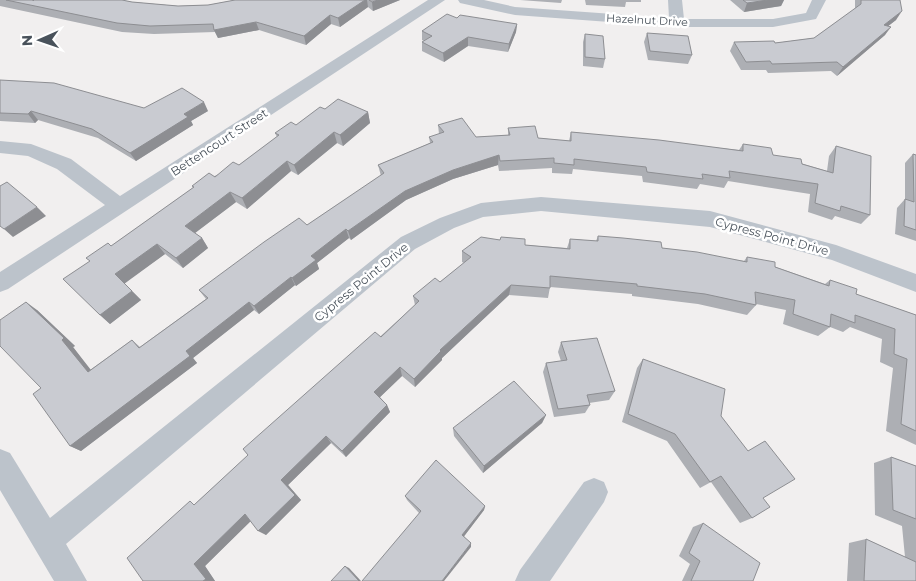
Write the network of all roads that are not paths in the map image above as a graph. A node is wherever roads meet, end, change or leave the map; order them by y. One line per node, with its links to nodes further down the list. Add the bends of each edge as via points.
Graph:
1 (438, 0): 7 (street, Bettencourt Street)
2 (465, 0): 5 (street, Hazelnut Drive, via 515,11)
3 (676, 0): 5 (street)
4 (819, 0): 5 (street, Hazelnut Drive, via 811,16 774,23)
5 (677, 23)
6 (0, 147): 7 (street, via 31,150 64,164)
7 (120, 206): 9 (street, Bettencourt Street)
8 (916, 282): 12 (street, Cypress Point Drive, via 836,253 710,219 541,204 481,210 408,243)
9 (0, 283)
10 (0, 463): 12 (street)
11 (594, 492): 14 (street)
12 (47, 540): 13 (street)
13 (71, 581)
14 (531, 581)

